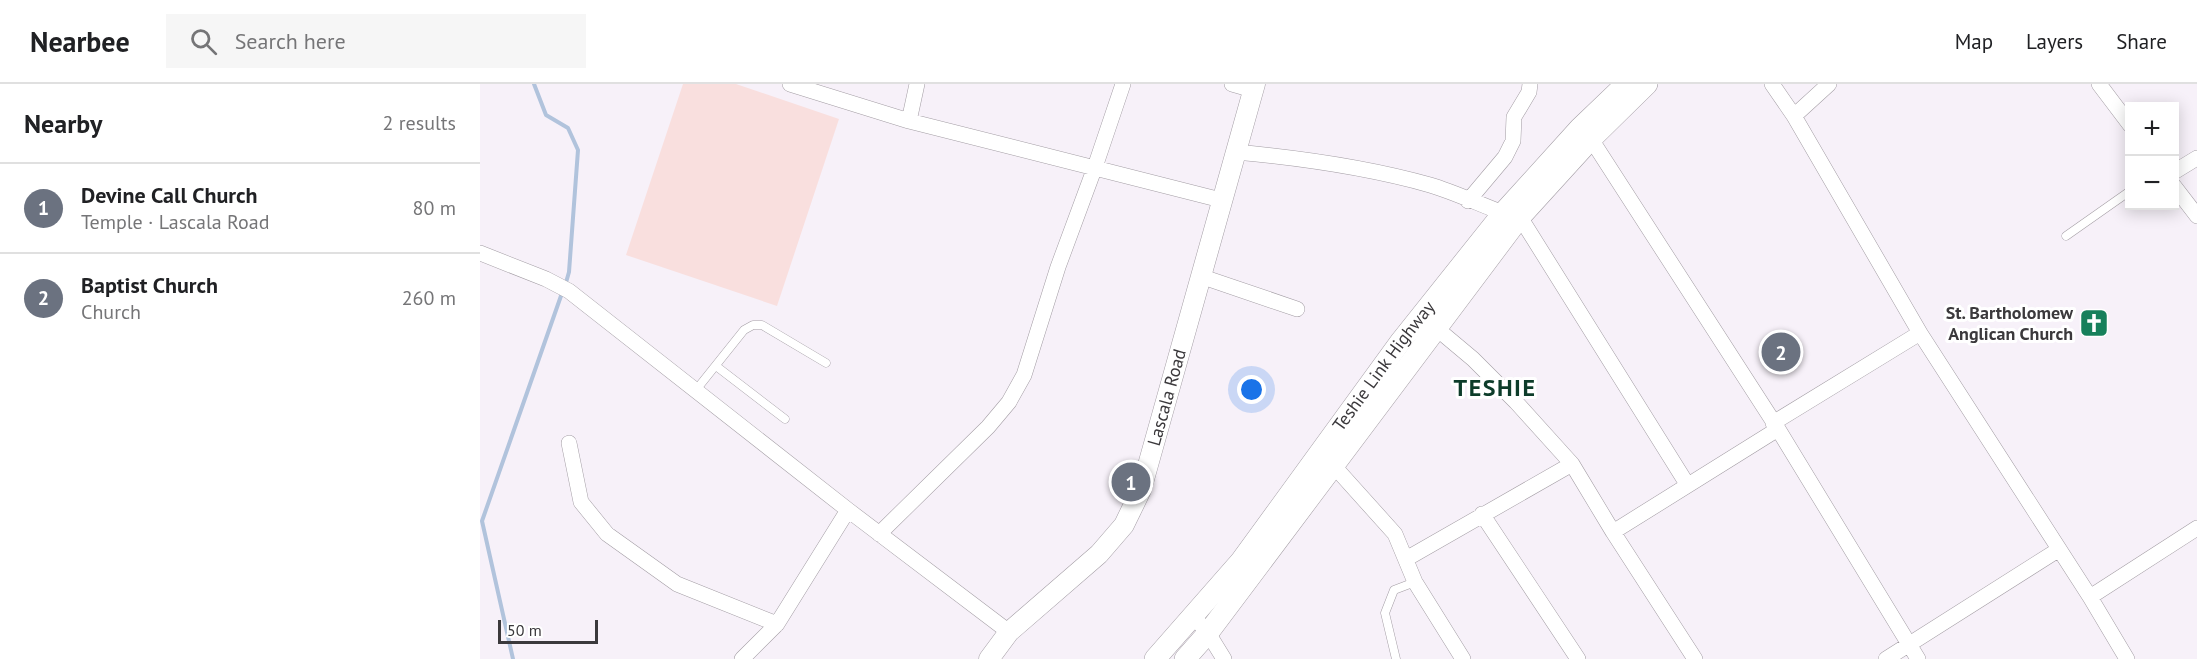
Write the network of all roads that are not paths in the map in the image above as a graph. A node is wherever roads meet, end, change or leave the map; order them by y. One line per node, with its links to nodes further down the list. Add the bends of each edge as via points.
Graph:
1 (790, 84): 14 (street)
2 (917, 84): 14 (street)
3 (1123, 84): 18 (street)
4 (1232, 84): 11 (street)
5 (1530, 84): 23 (street, via 1514,117 1513,141 1505,157)
6 (1626, 84): 24 (main road, Teshie Link Highway, via 1580,128)
7 (1647, 84): 15 (main road, Teshie Link Highway)
8 (1773, 84): 12 (street)
9 (1829, 84): 12 (street)
10 (2099, 84): 13 (street)
11 (1254, 87): 16 (street, Lascala Road)
12 (1794, 116): 31 (street)
13 (2125, 118)
14 (909, 121): 18 (street)
15 (1592, 139): 24 (main road, Teshie Link Highway); 36 (street)
16 (1235, 152): 22 (street, Lascala Road); 23 (street, via 1359,169 1432,186)
17 (2197, 158): 19 (street)
18 (1095, 167): 22 (street); 45 (street, via 1024,375 1009,402)
19 (2179, 169)
20 (2179, 191): 25 (street)
21 (2125, 195): 26 (lane)
22 (1221, 200): 28 (street, Lascala Road)
23 (1468, 201): 24 (street)
24 (1512, 215): 30 (main road, Teshie Link Highway); 40 (street); 50 (main road, Teshie Link Highway, via 1401,341 1241,561)
25 (2197, 216)
26 (2066, 236)
27 (480, 253): 34 (street, via 569,291)
28 (1200, 276): 29 (street); 52 (street, Lascala Road, via 1141,490 1124,525 1099,554)
29 (1297, 309)
30 (1436, 328): 38 (street, via 1494,381); 39 (main road, Teshie Link Highway)
31 (1920, 333): 36 (street); 46 (street)
32 (826, 363): 33 (lane, via 762,325 753,325 744,330)
33 (716, 366): 34 (lane); 35 (lane)
34 (696, 390): 41 (street)
35 (785, 419)
36 (1775, 426): 40 (street); 54 (street)
37 (569, 443): 51 (street, via 581,502 607,534 677,584)
38 (1572, 464): 42 (street); 44 (street)
39 (1333, 465): 47 (street, via 1395,534); 53 (main road, Teshie Link Highway)
40 (1687, 484): 44 (street)
41 (848, 510): 45 (street); 51 (street)
42 (1482, 514): 47 (street); 62 (street)
43 (2197, 528): 49 (street)
44 (1613, 532): 63 (street)
45 (879, 534): 52 (street)
46 (2058, 550): 49 (street); 54 (street)
47 (1406, 559): 48 (street)
48 (1415, 582): 60 (lane, via 1394,590 1385,613); 61 (street)
49 (2090, 597): 65 (street)
50 (1193, 616): 53 (street); 57 (main road, Teshie Link Highway)
51 (777, 624): 55 (street)
52 (1009, 632): 56 (street, Lascala Road)
53 (1208, 633): 58 (main road, Teshie Link Highway); 59 (street)
54 (1914, 652): 64 (street)
55 (742, 659)
56 (989, 659)
57 (1155, 659)
58 (1185, 659)
59 (1224, 659)
60 (1396, 659)
61 (1462, 659)
62 (1578, 659)
63 (1695, 659)
64 (1886, 659)
65 (2127, 659)

